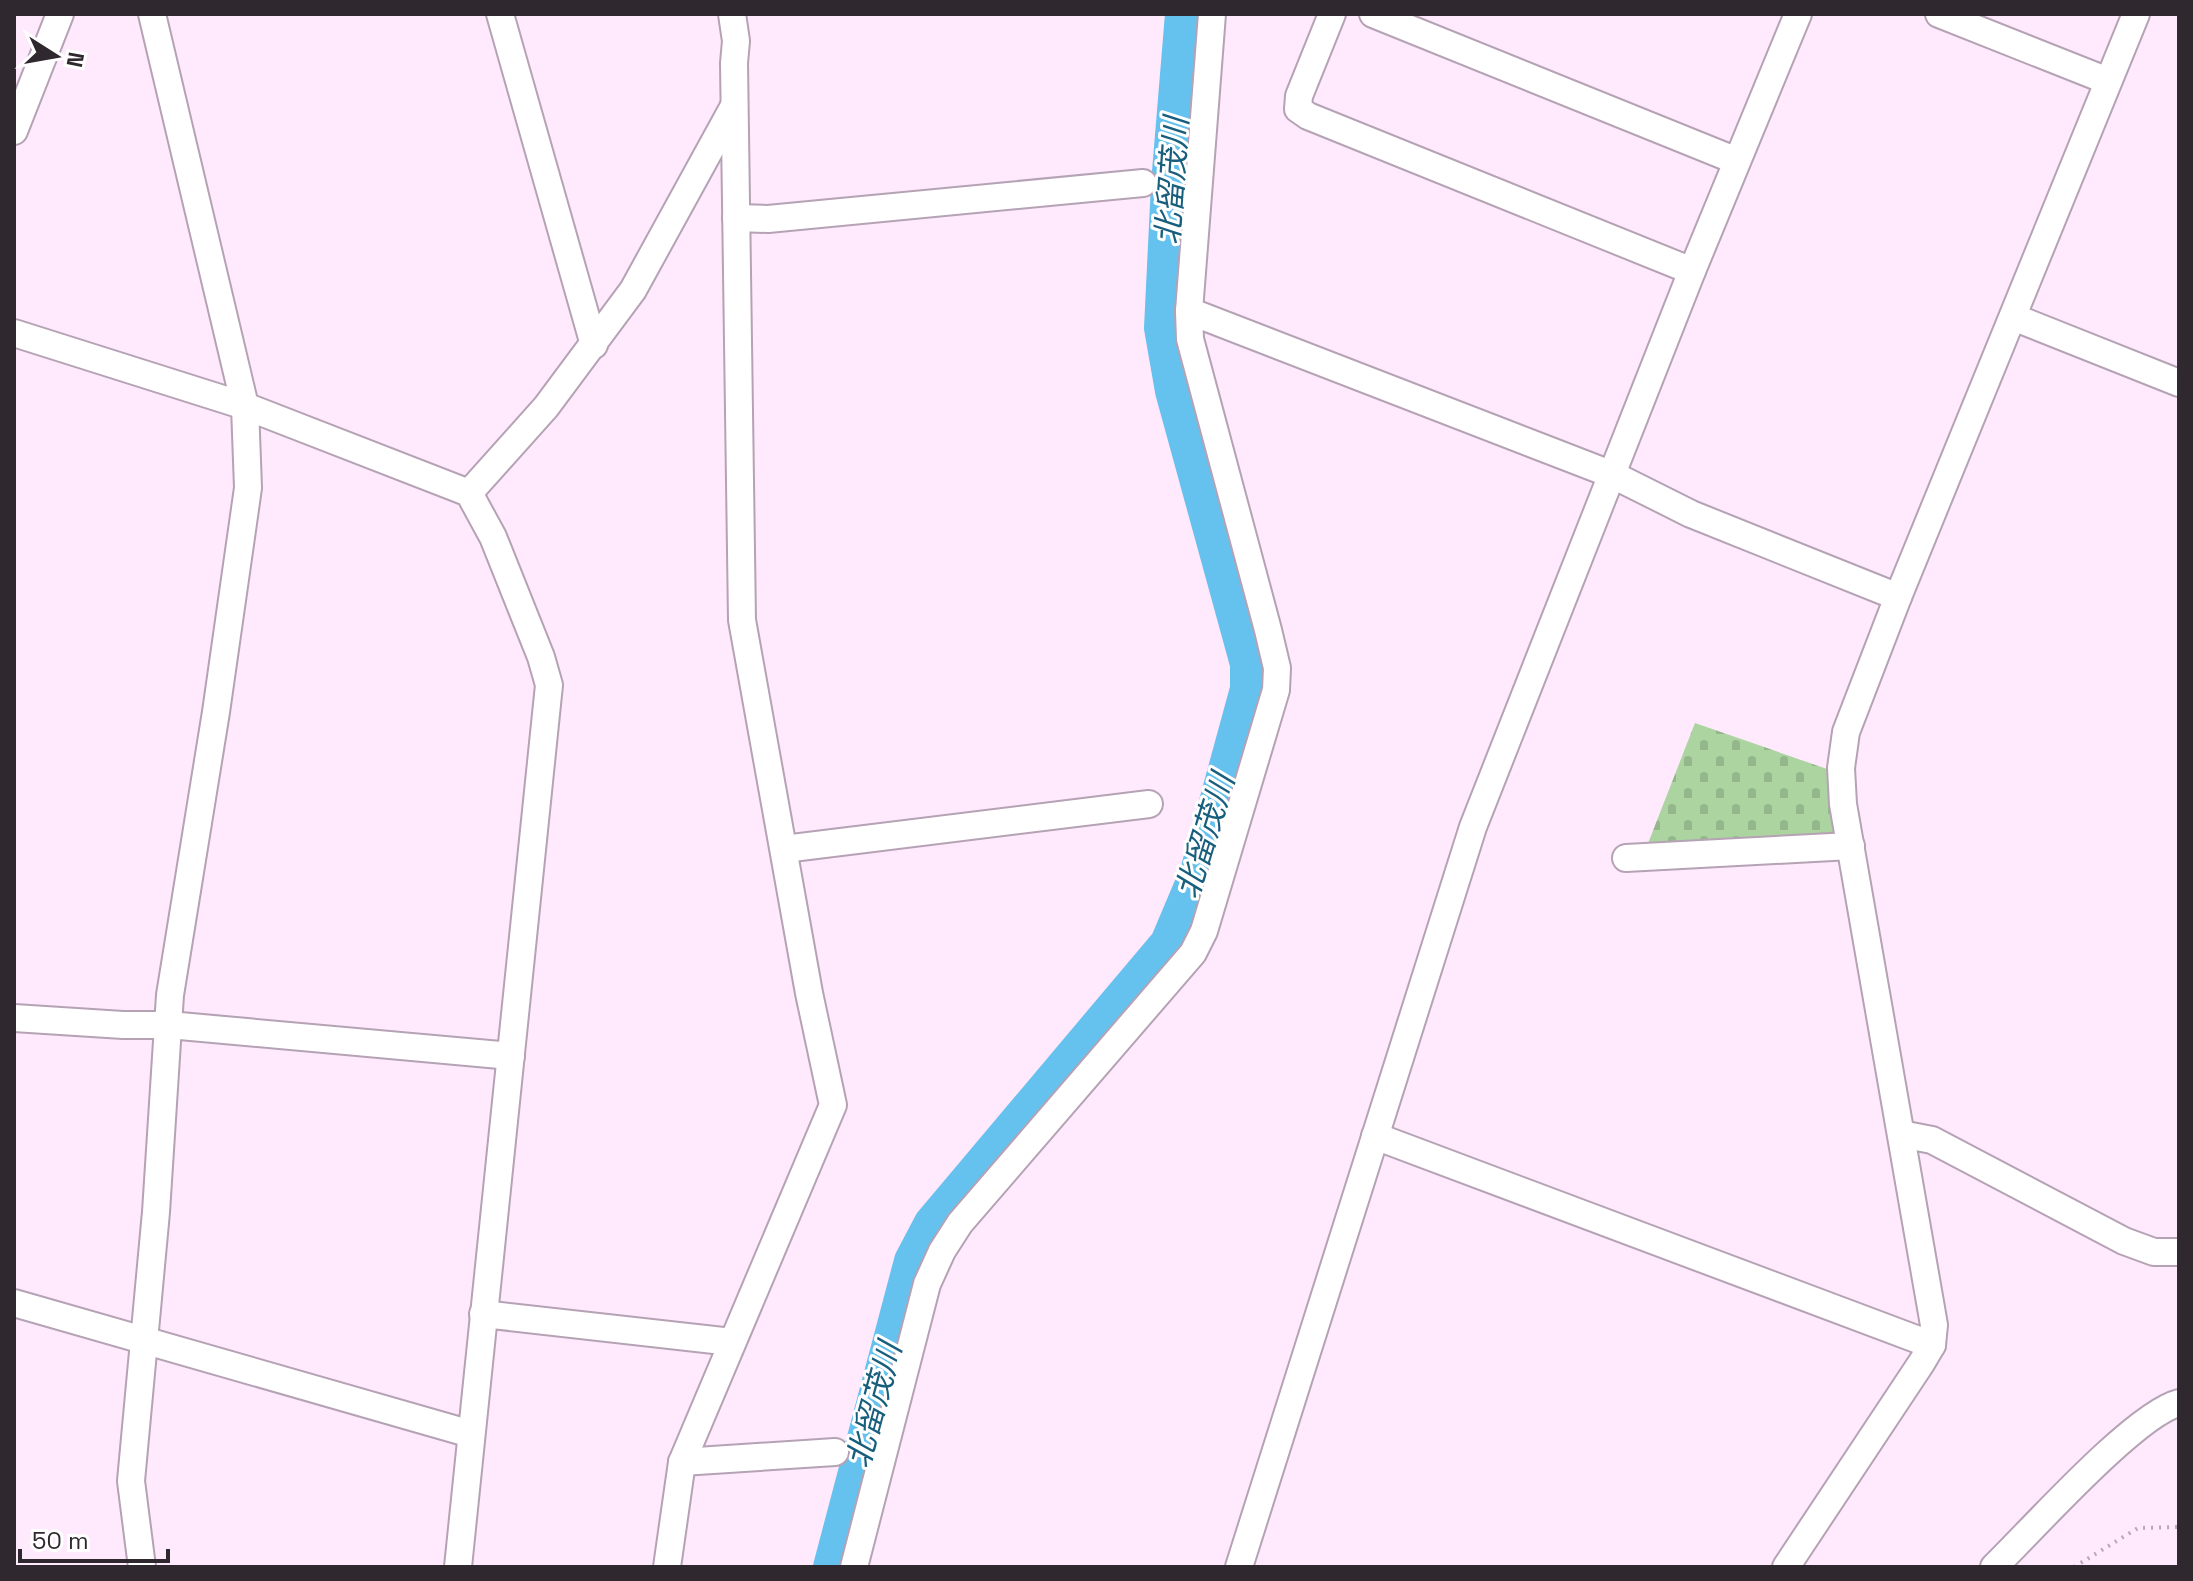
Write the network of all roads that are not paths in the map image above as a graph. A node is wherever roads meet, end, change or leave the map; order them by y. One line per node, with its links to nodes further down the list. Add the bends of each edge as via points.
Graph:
1 (60, 14): 13 (street)
2 (152, 14): 23 (street)
3 (500, 14): 21 (street)
4 (732, 14): 12 (street)
5 (1212, 14): 18 (street)
6 (1332, 14): 17 (street, via 1298,109)
7 (1373, 14): 14 (street)
8 (1798, 14): 14 (street)
9 (1939, 14): 11 (street)
10 (2136, 14): 11 (street)
11 (2108, 81): 19 (street)
12 (736, 103): 16 (street); 21 (street, via 657,250)
13 (14, 131)
14 (1737, 161): 17 (street)
15 (1143, 183): 16 (street)
16 (736, 218): 29 (street, via 742,620)
17 (1692, 271): 24 (street)
18 (1189, 311): 24 (street); 49 (street, via 1190,339 1277,668 1276,690 1193,953 960,1223 942,1251 927,1284)
19 (2013, 317): 22 (street); 26 (street)
20 (14, 333): 23 (street)
21 (594, 345): 25 (street)
22 (2179, 383)
23 (245, 406): 25 (street); 32 (street, via 248,488)
24 (1613, 475): 26 (street, via 1691,514); 35 (street, via 1473,827)
25 (469, 493): 33 (street, via 493,537 549,685)
26 (1898, 597): 28 (street, via 1846,732 1841,768)
27 (1149, 804): 29 (street)
28 (1851, 846): 30 (street); 34 (street)
29 (784, 849): 40 (street, via 833,1105)
30 (1626, 858)
31 (14, 1018): 32 (street)
32 (169, 1025): 33 (street); 39 (street)
33 (511, 1056): 38 (street)
34 (1901, 1134): 36 (street, via 1932,1140 2124,1241 2154,1252); 41 (street, via 1934,1325)
35 (1375, 1136): 41 (street); 50 (street)
36 (2179, 1252)
37 (14, 1303): 39 (street)
38 (483, 1314): 40 (street); 43 (street)
39 (144, 1342): 43 (street); 46 (street, via 131,1481)
40 (732, 1342): 45 (street)
41 (1932, 1345): 51 (street)
42 (2179, 1403): 52 (street, via 2166,1407 2118,1445)
43 (471, 1434): 47 (street)
44 (835, 1452): 45 (street)
45 (682, 1462): 48 (street)
46 (142, 1567)
47 (458, 1567)
48 (667, 1567)
49 (854, 1567)
50 (1239, 1567)
51 (1786, 1567)
52 (1994, 1567)

